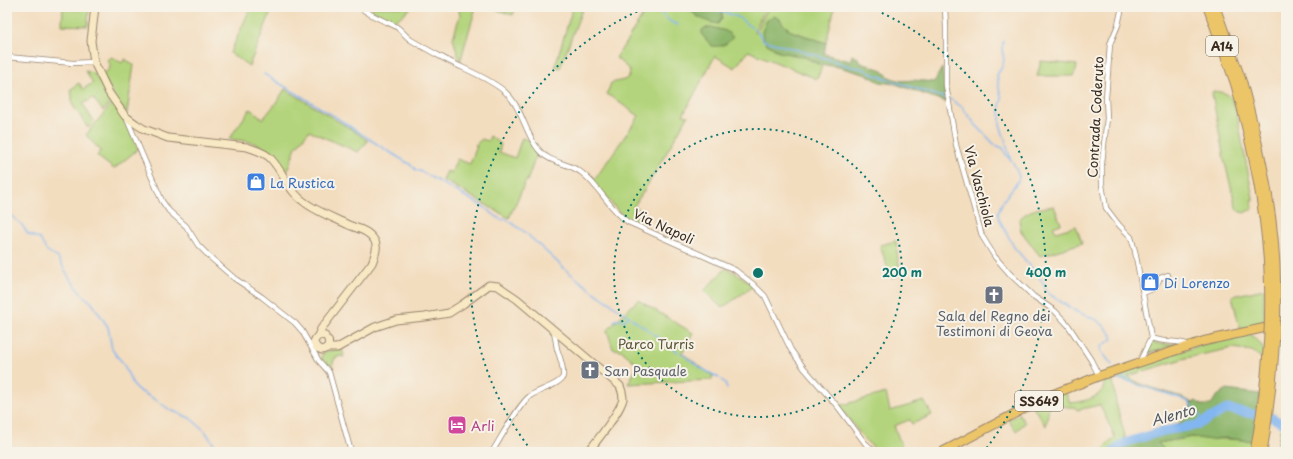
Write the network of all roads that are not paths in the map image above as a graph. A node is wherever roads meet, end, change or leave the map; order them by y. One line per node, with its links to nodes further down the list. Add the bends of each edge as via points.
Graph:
1 (95, 7): 8 (street, via 91,41)
2 (360, 7): 27 (street, Via Napoli, via 396,27 410,39 505,92 517,107 538,149 551,159 583,174 620,217 638,228 735,270 749,280 765,296 791,350 804,368)
3 (945, 7): 23 (street, Via Vaschiola, via 946,85 956,145 982,236 1010,274 1033,296 1062,317)
4 (1122, 7): 12 (street, Contrada Coderuto, via 1110,44 1102,185 1106,208 1131,238)
5 (1208, 7): 9 (highway, A14)
6 (1215, 7): 9 (highway, A14)
7 (7, 57): 8 (street, via 73,63)
8 (94, 62): 10 (street, via 109,93)
9 (1239, 84): 29 (highway, A14, bridge, via 1258,179 1269,269 1270,329 1263,406); 30 (highway, A14, bridge, via 1258,147 1265,181 1275,264 1276,328 1269,408)
10 (126, 116): 15 (street, via 144,130 168,138 258,150 271,159 287,185 306,204 370,236 377,250 372,263 325,324); 16 (street, via 162,201 169,211 186,226 198,245 211,258 295,323)
11 (1168, 275): 12 (street, via 1160,278 1153,289)
12 (1142, 293): 17 (street, Contrada Coderuto)
13 (1286, 325): 19 (main road, SS649, via 1242,332)
14 (554, 329): 18 (street, via 517,299 492,284 448,313 396,320 375,327); 25 (street, via 562,379 530,396); 26 (street, via 616,382 623,393 619,409)
15 (322, 337): 16 (street); 18 (street); 20 (street, via 328,345); 20 (street, via 314,343 320,350)
16 (307, 338): 21 (street)
17 (1150, 338): 19 (street, via 1161,342 1181,342); 22 (street)
18 (342, 345): 20 (street)
19 (1190, 345): 22 (main road, SS649)
20 (325, 349): 21 (street)
21 (319, 361): 24 (street, via 329,372)
22 (1140, 361): 23 (main road, SS649)
23 (1099, 376): 28 (main road, SS649, via 1050,395)
24 (351, 452)
25 (492, 452)
26 (590, 452)
27 (875, 452)
28 (942, 452)
29 (1255, 452)
30 (1262, 452)

